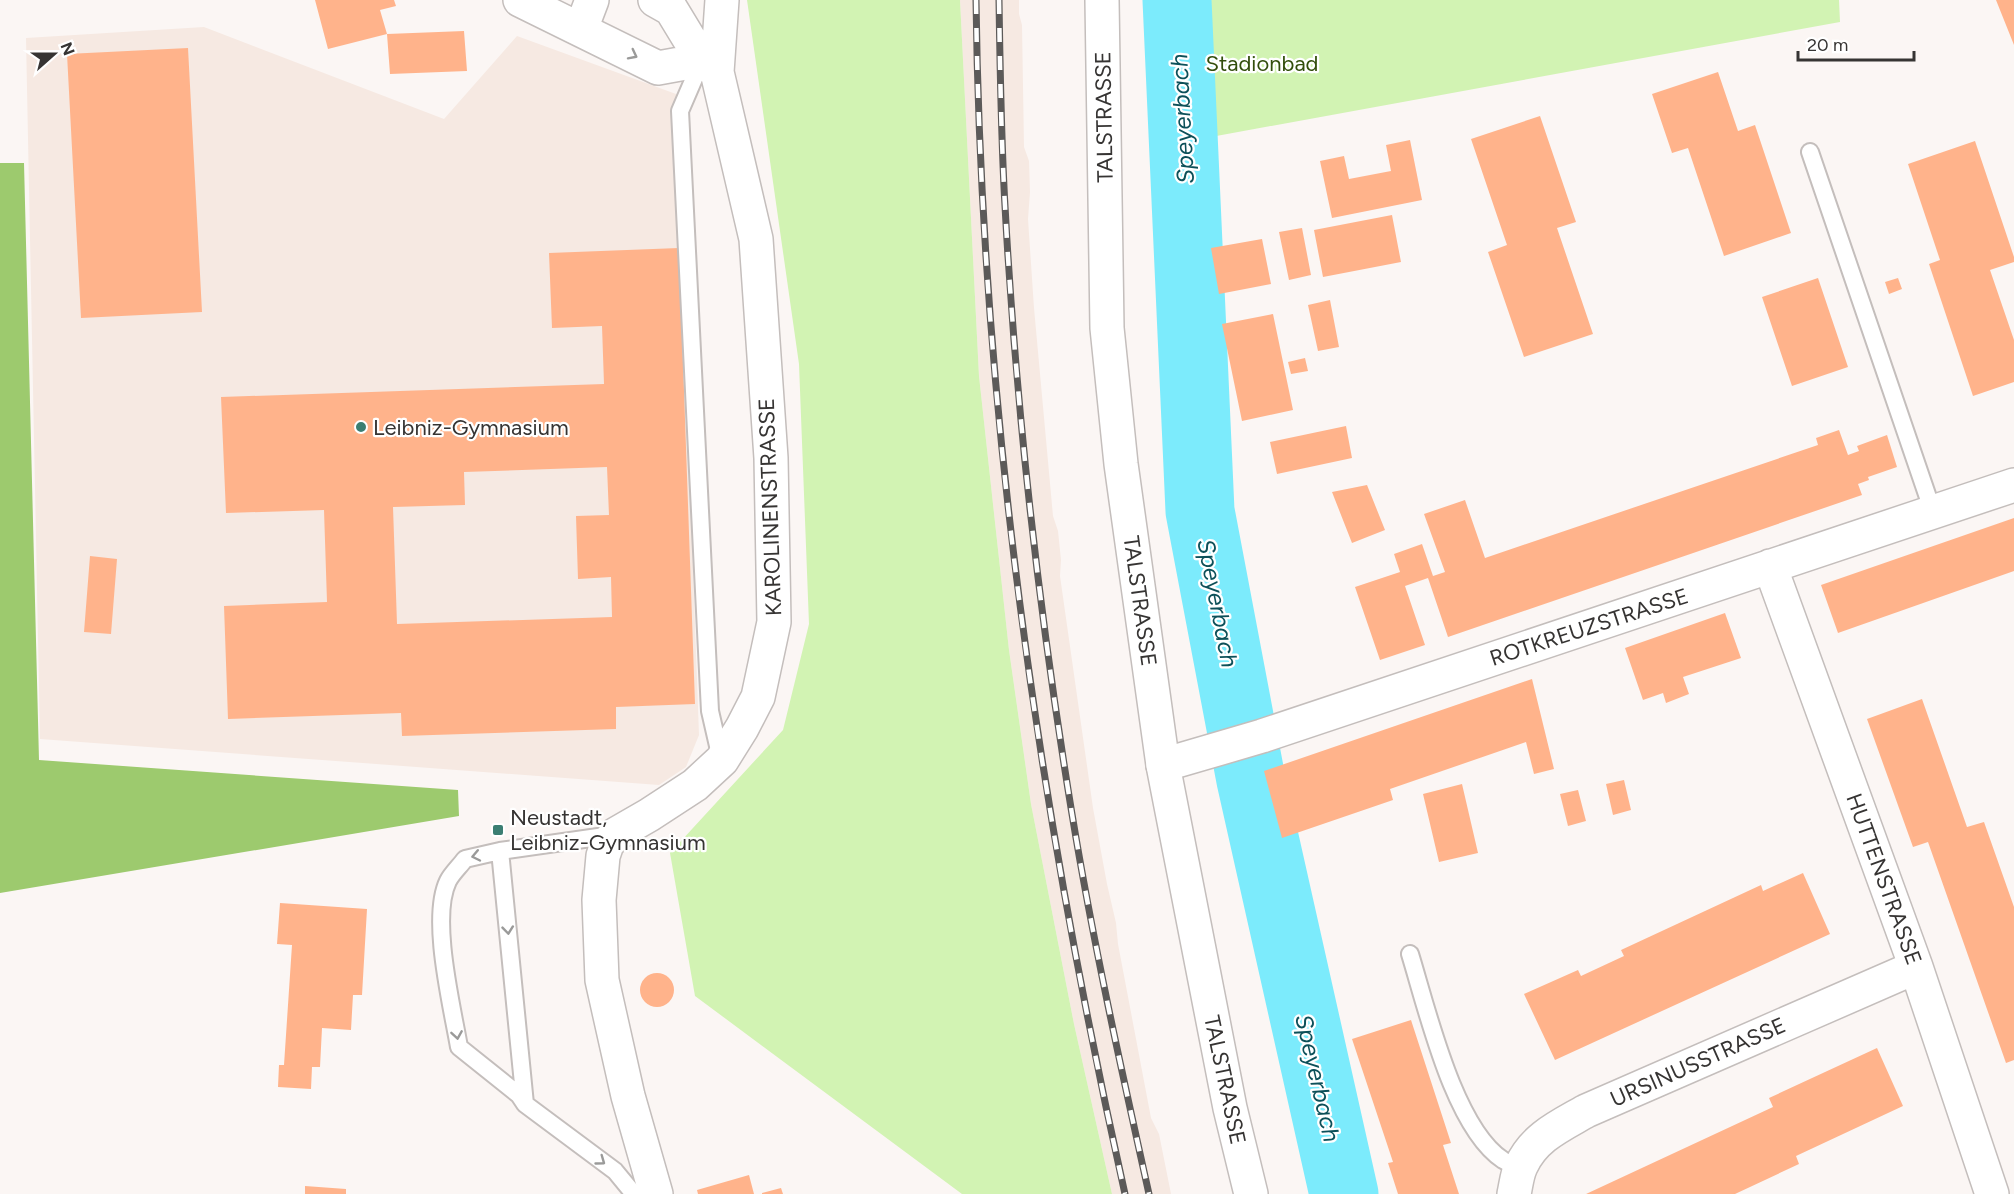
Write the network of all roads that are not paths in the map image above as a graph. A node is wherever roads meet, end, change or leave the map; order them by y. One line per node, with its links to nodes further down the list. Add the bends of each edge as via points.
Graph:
1 (520, 0): 5 (street)
2 (656, 0): 6 (street, via 671,9)
3 (722, 0): 6 (street)
4 (1102, 0): 12 (street, TALSTRASSE, via 1107,328 1121,464)
5 (586, 14): 6 (street, one-way to 6, via 658,68)
6 (710, 66): 11 (lane, via 680,111 710,711); 11 (street, KAROLINENSTRASSE, via 756,239 771,458 774,622 758,697)
7 (1810, 152): 9 (lane)
8 (2014, 485): 9 (street, ROTKREUZSTRASSE)
9 (1933, 512): 10 (street, ROTKREUZSTRASSE)
10 (1770, 566): 12 (street, ROTKREUZSTRASSE, via 1262,736); 16 (street, HUTTENSTRASSE)
11 (722, 760): 13 (street, KAROLINENSTRASSE, via 695,785)
12 (1163, 765): 21 (street, TALSTRASSE, via 1230,1108)
13 (616, 834): 14 (lane); 20 (street, via 603,856 600,882 602,980 628,1096)
14 (500, 851): 17 (lane, one-way to 17); 17 (lane, one-way to 17, via 465,859 448,881 440,913 442,945 459,1047)
15 (1410, 954): 18 (lane, via 1450,1082 1467,1117)
16 (1916, 967): 18 (street, URSINUSSTRASSE, via 1586,1111 1534,1144); 22 (street, HUTTENSTRASSE)
17 (525, 1104): 19 (lane, one-way to 19, via 615,1171)
18 (1517, 1181)
19 (634, 1194)
20 (656, 1194)
21 (1251, 1194)
22 (1992, 1194)

